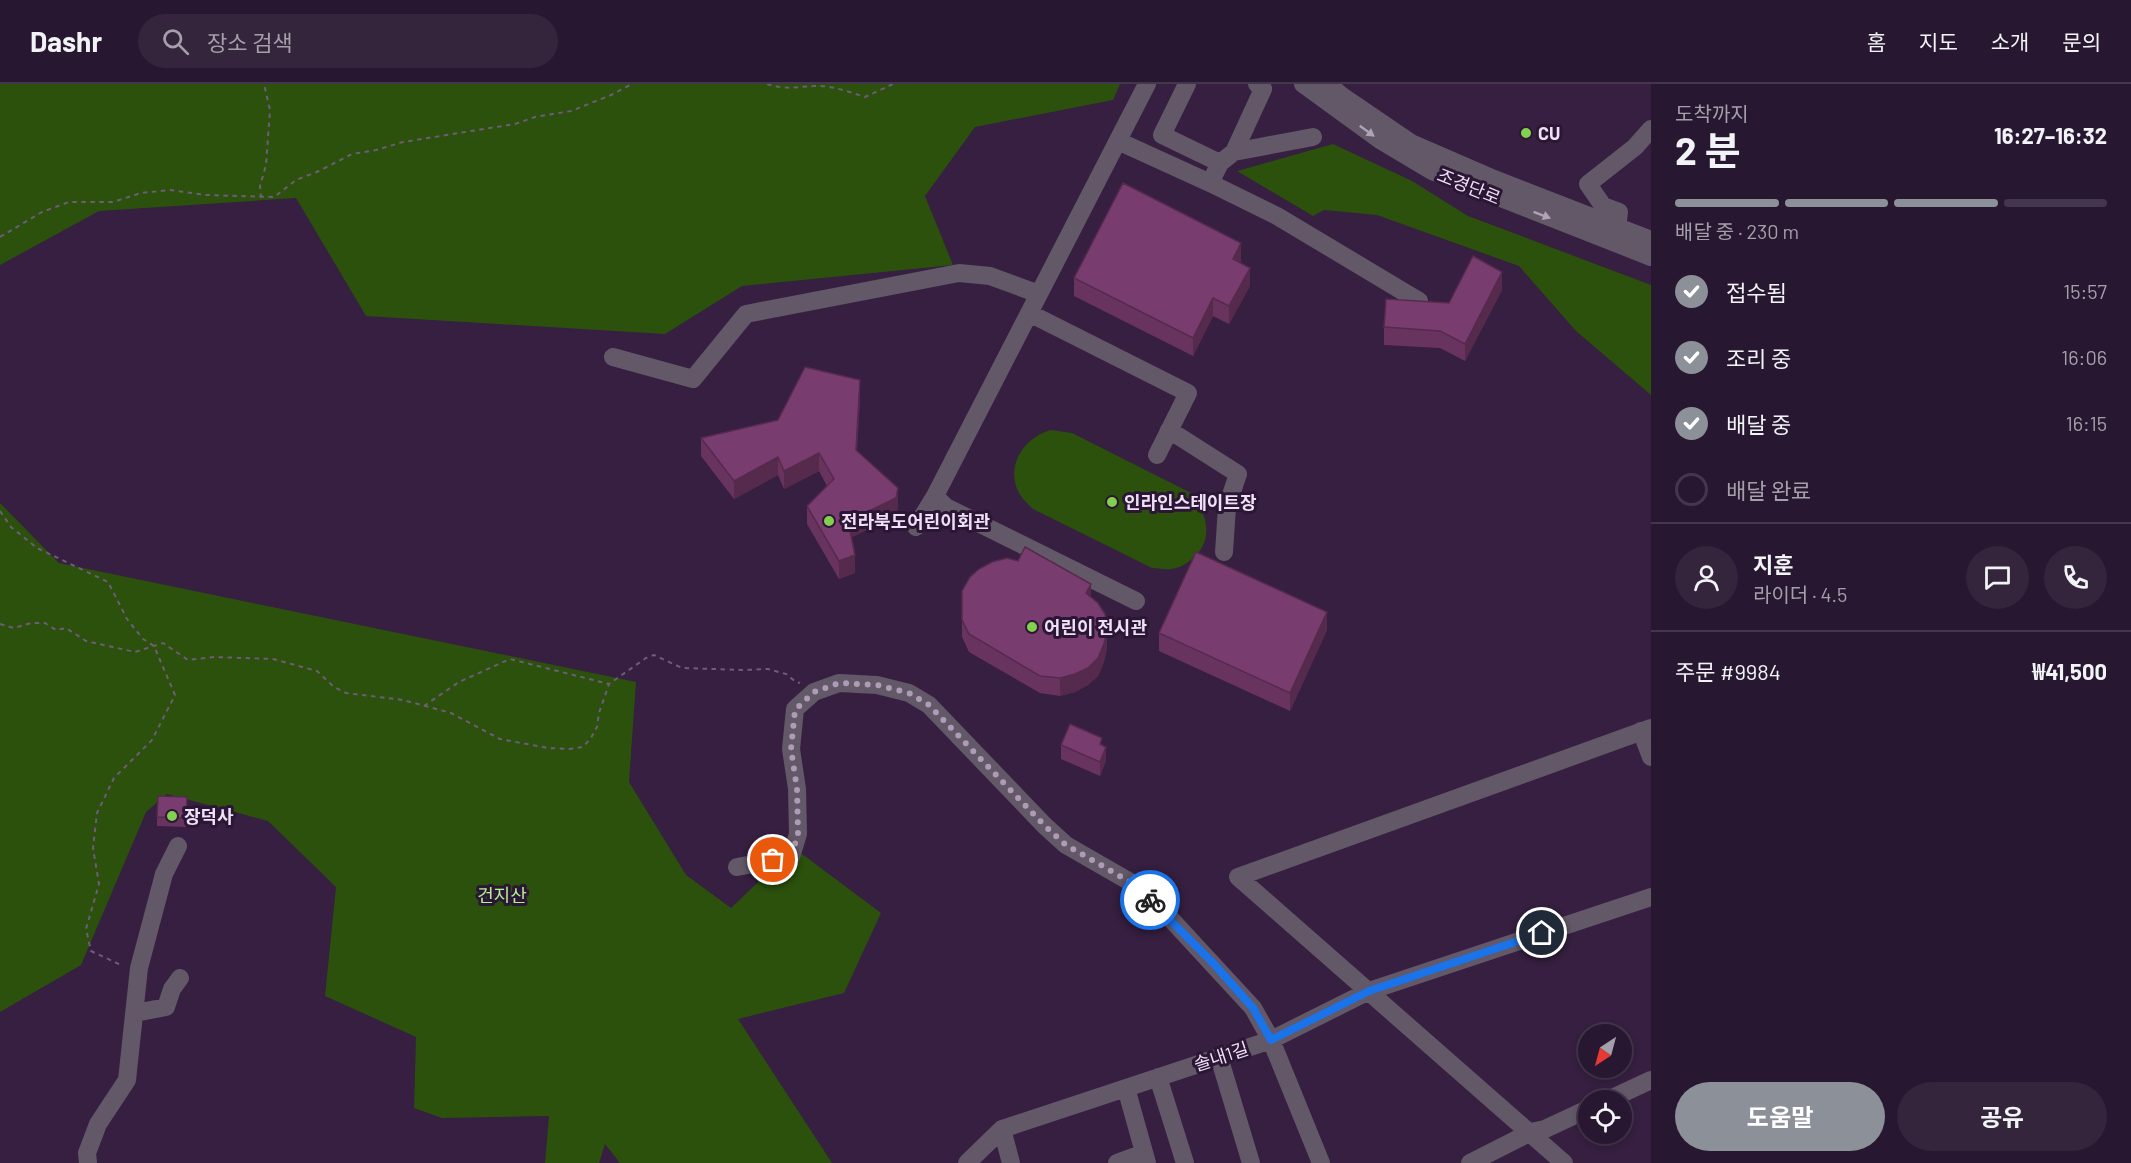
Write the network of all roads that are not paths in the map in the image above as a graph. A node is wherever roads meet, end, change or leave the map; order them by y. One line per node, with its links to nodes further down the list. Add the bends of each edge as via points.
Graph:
1 (1147, 84): 8 (street)
2 (1187, 84): 9 (street, via 1162,135)
3 (1257, 84): 9 (street, via 1263,89)
4 (1303, 84): 13 (street, 조경단로, one-way to 13, via 1380,140 1431,171)
5 (1328, 84): 11 (street, 조경단로, via 1411,143)
6 (1651, 129): 11 (street, via 1635,147 1587,184 1603,206 1619,212)
7 (1313, 137): 9 (street)
8 (1118, 141): 10 (street); 14 (street)
9 (1227, 158): 10 (street)
10 (1210, 183): 15 (street, via 1277,216)
11 (1617, 227): 12 (street, 조경단로)
12 (1651, 240)
13 (1651, 257)
14 (1039, 294): 16 (street); 17 (street, via 990,276 959,273 746,314 693,379)
15 (1419, 301)
16 (1029, 312): 18 (street, via 1188,393); 20 (street)
17 (613, 357)
18 (1169, 430): 19 (street); 22 (street, via 1238,474 1227,507)
19 (1157, 455)
20 (935, 496): 21 (street); 23 (street, via 946,507)
21 (916, 527)
22 (1224, 552)
23 (1136, 601)
24 (1646, 730): 25 (street); 30 (street, via 1238,878)
25 (1651, 757)
26 (178, 846): 31 (street, via 164,874 149,926)
27 (737, 867): 32 (street, via 791,857 798,834 791,749 795,710 814,692 839,683 877,685 909,693 929,705 1066,845 1132,883 1169,917 1253,1008)
28 (1651, 897): 30 (street, 솔내1길)
29 (180, 978): 31 (street, via 166,1007)
30 (1369, 991): 32 (street, 솔내1길); 40 (street)
31 (135, 1013): 42 (street, via 127,1080 98,1124 87,1152)
32 (1271, 1040): 33 (street, 솔내1길); 48 (street)
33 (1219, 1057): 34 (street, 솔내1길); 47 (street)
34 (1158, 1077): 36 (street, 솔내1길); 46 (street)
35 (1651, 1080): 37 (street)
36 (1126, 1088): 39 (street, 솔내1길); 41 (street)
37 (1630, 1090)
38 (1578, 1114): 40 (street)
39 (1002, 1129): 43 (street, 솔내1길); 44 (street)
40 (1531, 1132): 49 (street); 50 (street)
41 (1146, 1158): 45 (street)
42 (88, 1163)
43 (967, 1163)
44 (1011, 1163)
45 (1117, 1163)
46 (1185, 1163)
47 (1251, 1163)
48 (1321, 1163)
49 (1470, 1163)
50 (1564, 1163)

